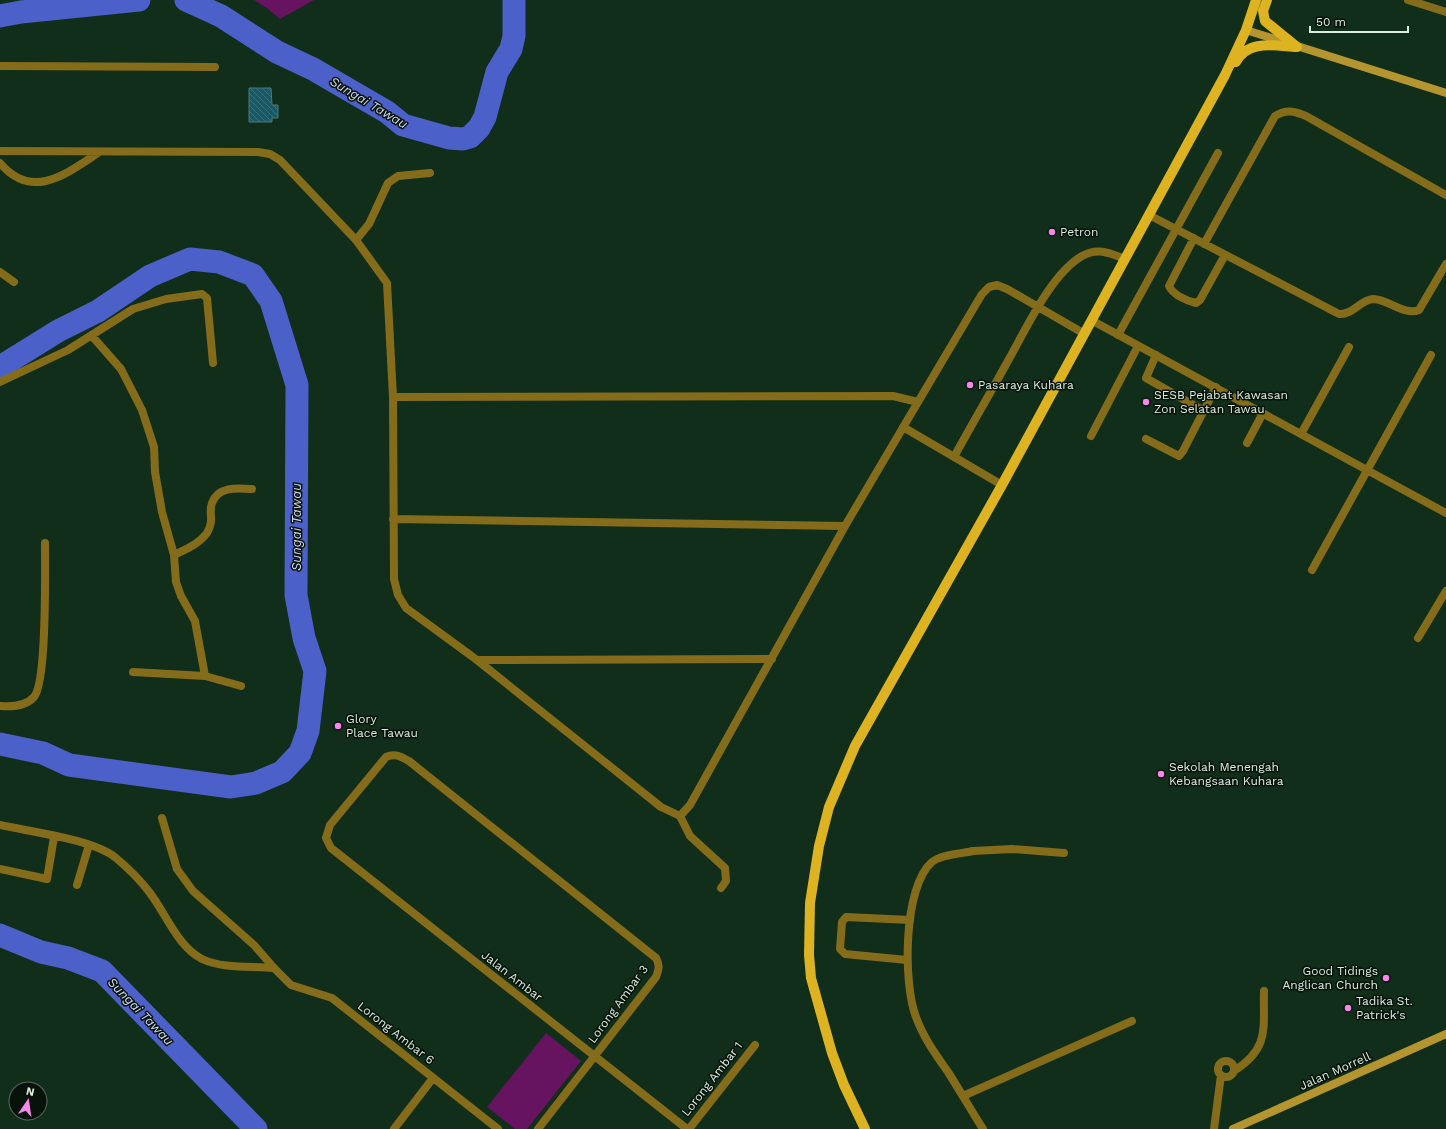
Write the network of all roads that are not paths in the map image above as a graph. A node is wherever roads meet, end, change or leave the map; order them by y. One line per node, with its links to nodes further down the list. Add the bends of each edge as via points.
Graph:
1 (1256, 0): 5 (main road)
2 (1267, 0): 6 (main road, via 1263,11 1265,21)
3 (1408, 0): 4 (street)
4 (1446, 12)
5 (1246, 30): 6 (street); 9 (main road)
6 (1297, 47): 9 (main road, via 1250,48 1240,54 1232,70); 10 (street)
7 (0, 66): 8 (street)
8 (214, 67)
9 (1225, 75): 17 (main road)
10 (1446, 93)
11 (0, 151): 12 (street)
12 (98, 153): 14 (street, via 66,174 43,182 24,181 14,177); 20 (street, via 270,154 280,160)
13 (1218, 153): 18 (street)
14 (0, 162)
15 (430, 173): 20 (street, via 398,176 388,183 369,224)
16 (1446, 195): 21 (street, via 1306,116 1295,111 1283,111 1274,116)
17 (1150, 215): 18 (street); 23 (main road)
18 (1176, 230): 19 (street); 30 (street)
19 (1194, 238): 21 (street); 22 (street, via 1169,286 1171,291 1190,302 1196,303 1200,300)
20 (356, 240): 39 (street, via 386,283)
21 (1204, 244): 22 (street)
22 (1225, 255): 24 (street, via 1334,313 1343,314 1348,314 1374,299 1408,310 1419,310)
23 (1125, 259): 27 (street, via 1105,250 1083,256 1070,265); 28 (main road)
24 (1446, 264)
25 (0, 272): 26 (street)
26 (14, 282)
27 (1038, 307): 29 (street); 40 (street, via 997,285 989,287 982,294); 48 (street)
28 (1091, 320): 29 (main road); 30 (street)
29 (1083, 333): 50 (main road)
30 (1118, 335): 32 (street)
31 (92, 336): 36 (street, via 133,309 166,299 202,294 207,298); 37 (street); 56 (street, via 121,369 142,410 154,447 155,472 162,512)
32 (1138, 346): 34 (street); 45 (street)
33 (1349, 347): 44 (street)
34 (1156, 355): 38 (street); 41 (street, via 1146,378)
35 (1431, 355): 49 (street)
36 (213, 363)
37 (0, 382)
38 (1216, 387): 41 (street); 42 (street)
39 (394, 397): 40 (street, via 893,396); 53 (street)
40 (918, 402): 43 (street)
41 (1204, 410): 46 (street, via 1184,451 1179,456)
42 (1263, 413): 44 (street); 47 (street)
43 (904, 427): 48 (street); 54 (street)
44 (1300, 434): 49 (street)
45 (1091, 436)
46 (1146, 439)
47 (1247, 443)
48 (954, 457): 50 (street)
49 (1367, 471): 52 (street); 57 (street)
50 (1002, 485): 92 (main road, via 855,746 830,806 819,846 810,903 811,978 832,1054)
51 (252, 489): 56 (street, via 233,487 225,490 212,503 212,522 206,534 197,544)
52 (1446, 513)
53 (393, 519): 54 (street); 61 (street, via 394,579 398,595 406,608)
54 (845, 526): 60 (street)
55 (45, 543): 65 (street, via 42,666 39,687 35,696 28,702)
56 (174, 555): 63 (street, via 176,582 195,621)
57 (1312, 570)
58 (1446, 591): 59 (street)
59 (1418, 638)
60 (772, 659): 61 (street); 66 (street, via 690,805)
61 (477, 660): 66 (street, via 662,807)
62 (133, 672): 63 (street)
63 (206, 676): 64 (street)
64 (241, 686)
65 (0, 706)
66 (680, 816): 75 (street, via 690,836 726,868 726,881)
67 (162, 818): 78 (street, Lorong Ambar 6, via 178,869 193,892 254,945)
68 (0, 825): 69 (street)
69 (54, 837): 71 (street); 73 (street, via 47,879)
70 (326, 838): 83 (street, Jalan Ambar, via 331,848); 83 (street, Lorong Ambar 3, via 330,825 379,763 392,754 400,756 656,958 659,966 656,977)
71 (88, 845): 74 (street); 78 (street, via 115,858 144,886 191,952 214,964)
72 (1064, 853): 76 (street, via 1012,849 973,851 940,858 926,868 919,880)
73 (0, 869)
74 (77, 885)
75 (721, 888)
76 (910, 920): 77 (street); 77 (street, via 846,917 842,922 840,949 845,954)
77 (907, 960): 87 (street, via 915,1017)
78 (274, 968): 86 (street, Lorong Ambar 6, via 291,985 332,998)
79 (1264, 991): 84 (street, via 1264,1026 1261,1043 1246,1063)
80 (1132, 1021): 87 (street)
81 (1446, 1034): 95 (street, Jalan Morrell)
82 (755, 1044): 91 (street, Lorong Ambar 1)
83 (595, 1056): 90 (street, Lorong Ambar 3); 91 (street, Jalan Ambar)
84 (1234, 1071): 85 (street, via 1232,1076); 85 (street, via 1233,1065 1224,1062 1218,1070)
85 (1221, 1075): 94 (street)
86 (433, 1078): 88 (street); 89 (street, Lorong Ambar 6)
87 (963, 1096): 93 (street)
88 (394, 1129)
89 (498, 1129)
90 (538, 1129)
91 (688, 1129)
92 (865, 1129)
93 (983, 1129)
94 (1214, 1129)
95 (1234, 1129)

